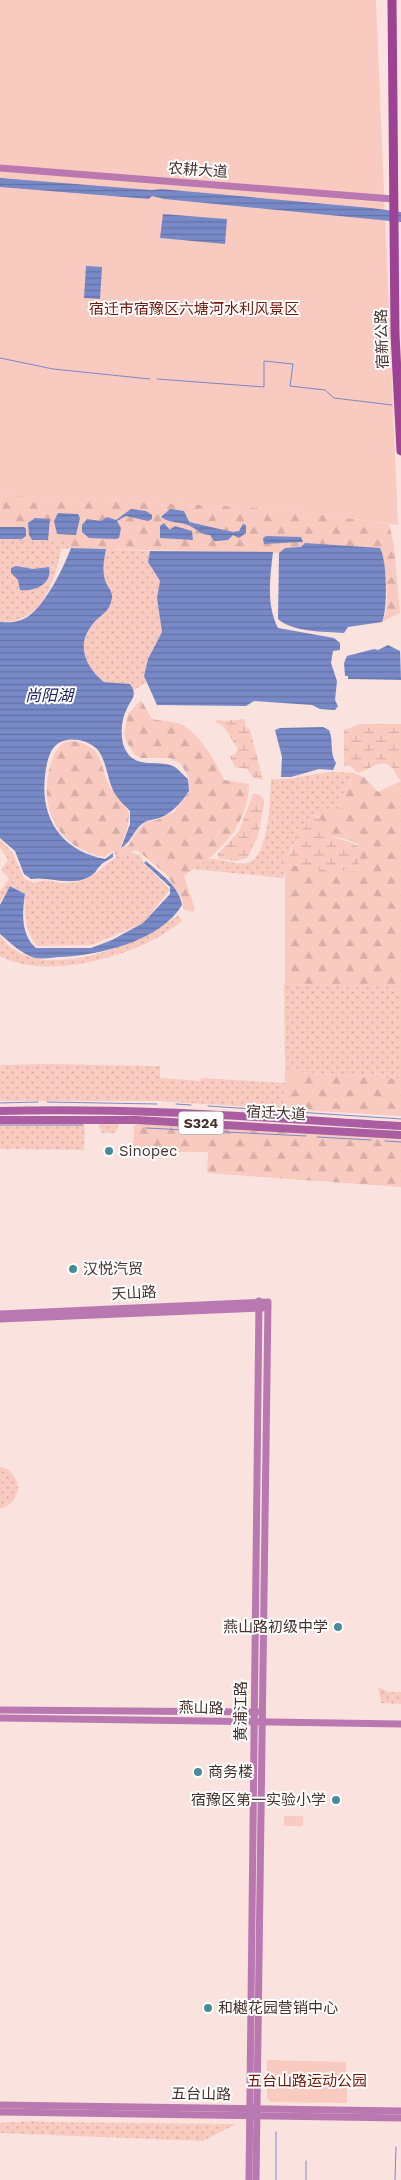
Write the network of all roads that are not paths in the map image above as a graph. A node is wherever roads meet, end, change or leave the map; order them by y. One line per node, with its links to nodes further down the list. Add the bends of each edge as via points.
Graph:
1 (392, 0): 3 (highway)
2 (0, 168): 3 (street, 农耕大道)
3 (394, 201): 4 (highway, 宿新公路, via 395,334)
4 (401, 451)
5 (0, 1112): 7 (main road, 宿迁大道 / S324, via 50,1110 188,1114)
6 (0, 1120): 8 (main road, 宿迁大道 / S324, via 145,1120)
7 (401, 1126)
8 (401, 1134)
9 (258, 1305): 10 (street, 天山路); 11 (street, 天山路); 12 (street, 天山路); 14 (street, 黄浦江路)
10 (268, 1305): 15 (street, 黄浦江路)
11 (0, 1314)
12 (0, 1318)
13 (0, 1710): 14 (street, 燕山路)
14 (254, 1712): 15 (street, 燕山路); 17 (street, 黄浦江路)
15 (263, 1712): 18 (street, 黄浦江路)
16 (0, 1718): 17 (street, 燕山路)
17 (254, 1723): 18 (street, 燕山路); 23 (street, 黄浦江路)
18 (263, 1723): 19 (street, 燕山路); 23 (street, 黄浦江路)
19 (401, 1724)
20 (0, 2105): 23 (street, 五台山路)
21 (401, 2111): 23 (street, 五台山路)
22 (0, 2112): 23 (street, 五台山路)
23 (253, 2113): 24 (street, 五台山路); 25 (street, 黄浦江路); 26 (street, 黄浦江路)
24 (401, 2118)
25 (249, 2180)
26 (256, 2180)

